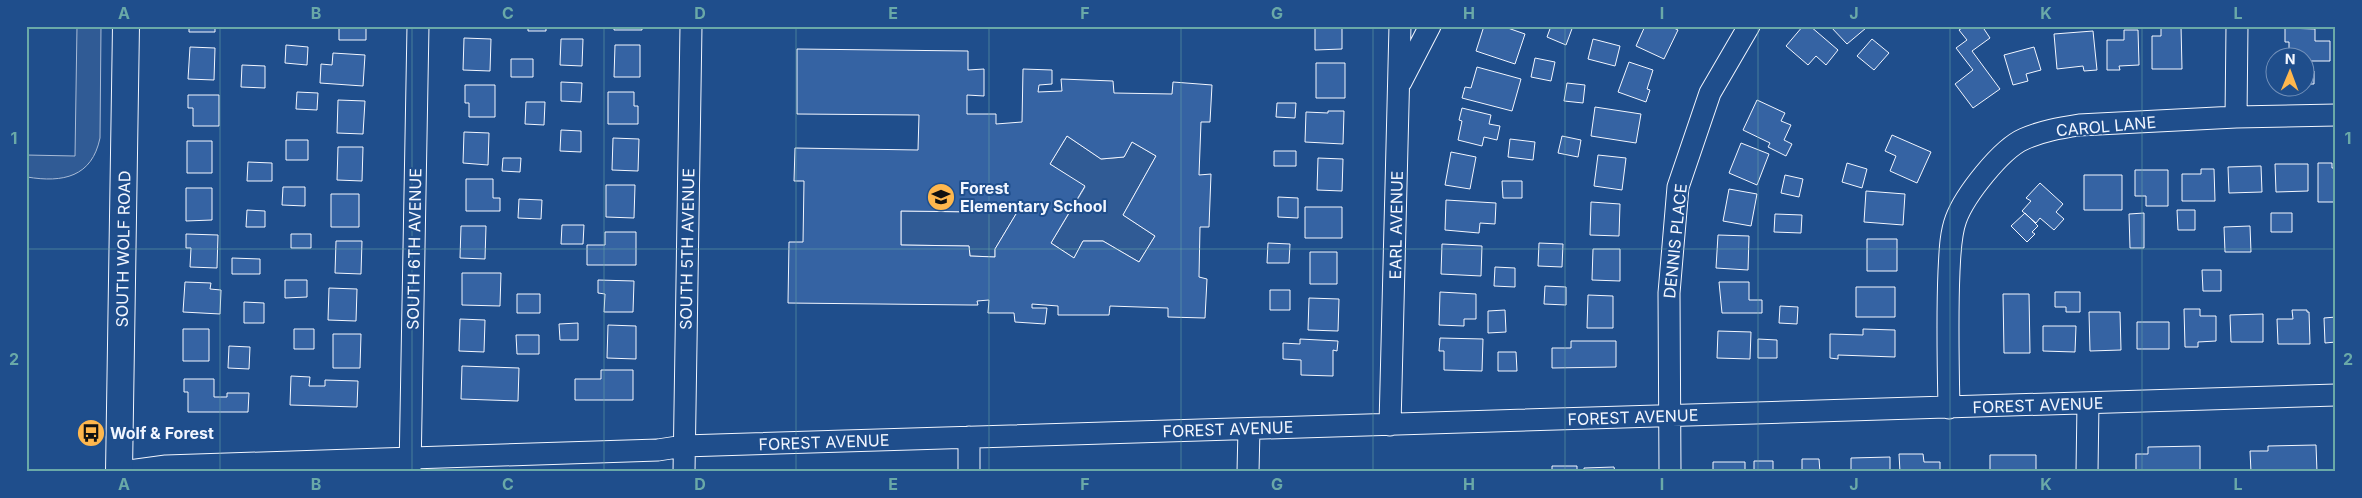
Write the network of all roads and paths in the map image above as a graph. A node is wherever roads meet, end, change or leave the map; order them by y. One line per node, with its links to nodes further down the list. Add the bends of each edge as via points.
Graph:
1 (126, 26): 20 (main road, SOUTH WOLF ROAD)
2 (418, 26): 19 (street, SOUTH 6TH AVENUE)
3 (691, 26): 18 (street, SOUTH 5TH AVENUE)
4 (1400, 26): 8 (street, EARL AVENUE)
5 (1430, 26): 8 (street)
6 (1750, 26): 14 (street, DENNIS PLACE, via 1710,92 1678,187 1668,293)
7 (2237, 26): 10 (street)
8 (1399, 85): 15 (street, EARL AVENUE)
9 (2336, 115): 10 (street, CAROL LANE)
10 (2236, 117): 13 (street, CAROL LANE, via 2054,129 2022,140 1997,160 1965,201 1956,219 1950,248 1947,304)
11 (2336, 395): 12 (street, FOREST AVENUE)
12 (2088, 404): 13 (street, FOREST AVENUE); 25 (street)
13 (1949, 408): 14 (street, FOREST AVENUE)
14 (1669, 416): 15 (street, FOREST AVENUE); 24 (street, DENNIS PLACE)
15 (1390, 425): 16 (street, FOREST AVENUE)
16 (1248, 429): 17 (street, FOREST AVENUE); 23 (street)
17 (969, 437): 18 (street, FOREST AVENUE); 22 (street)
18 (684, 446): 19 (street, FOREST AVENUE); 21 (street, SOUTH 5TH AVENUE)
19 (410, 465): 20 (street, FOREST AVENUE, via 166,466)
20 (120, 472)
21 (684, 472)
22 (969, 472)
23 (1248, 472)
24 (1670, 472)
25 (2086, 472)

